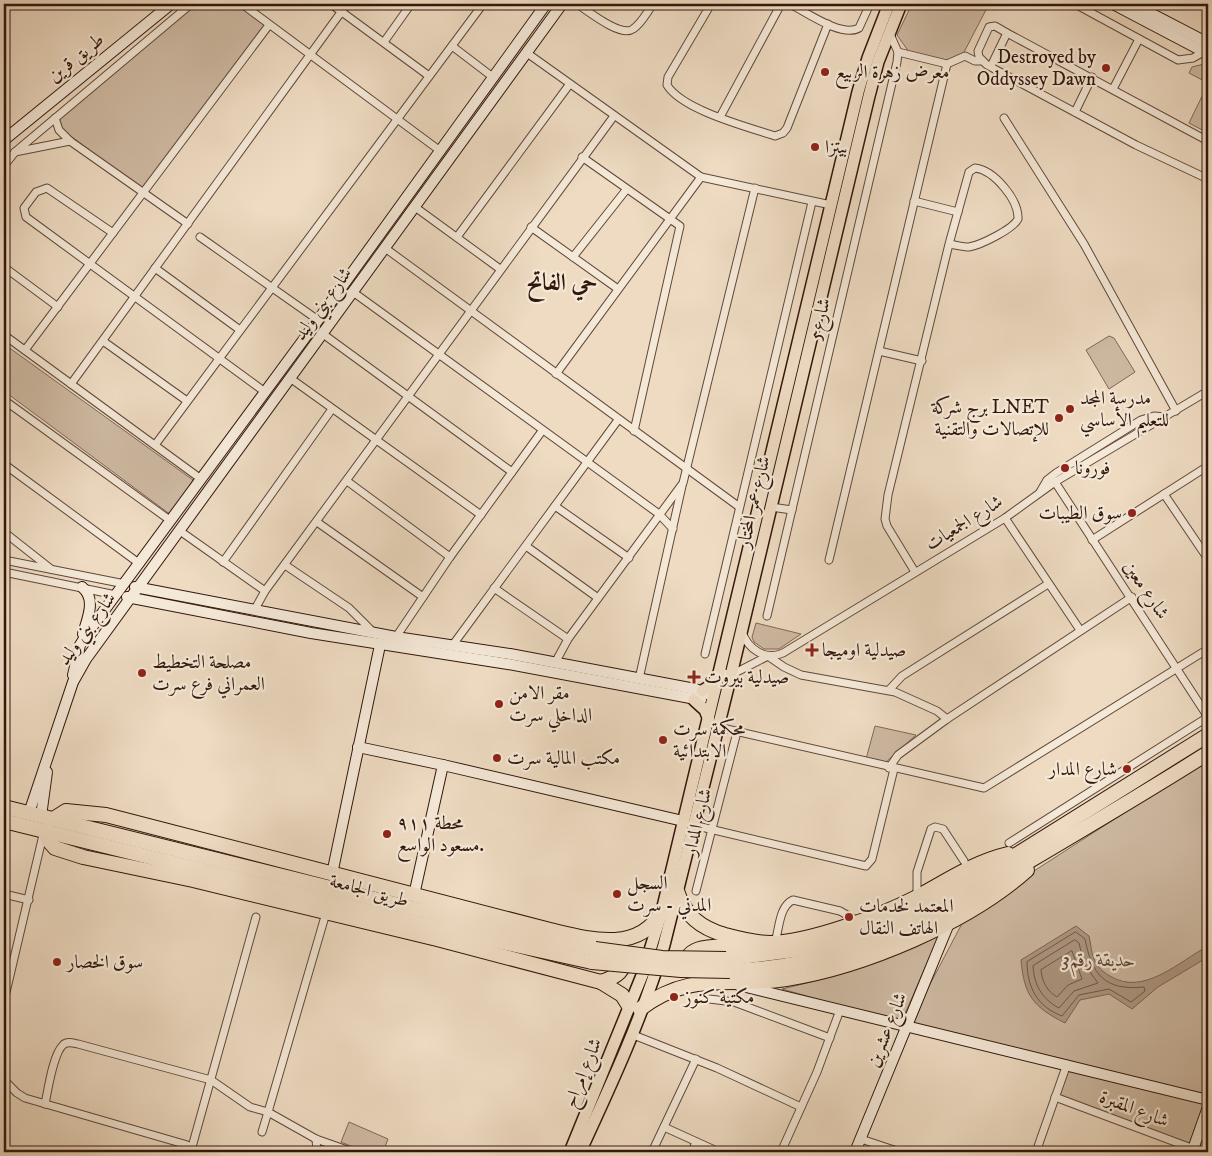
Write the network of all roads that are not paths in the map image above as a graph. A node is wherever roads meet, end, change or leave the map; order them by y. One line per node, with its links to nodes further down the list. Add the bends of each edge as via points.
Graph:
1 (171, 4): 47 (street, طريق قرين)
2 (191, 4): 44 (street)
3 (242, 4): 23 (street)
4 (331, 4): 21 (street)
5 (346, 4): 21 (street)
6 (411, 4): 27 (street)
7 (483, 4): 28 (street)
8 (546, 4): 37 (street, شارع بني وليد)
9 (562, 4): 31 (street, شارع بني وليد)
10 (577, 4): 11 (street, via 626,32 641,22)
11 (653, 4)
12 (710, 4): 43 (street, via 668,77 667,85 687,102)
13 (781, 4): 43 (street)
14 (790, 4): 22 (street)
15 (870, 4): 22 (street, via 862,23 855,30)
16 (889, 4): 61 (main road, via 866,66)
17 (901, 4): 24 (main road, شارع عمر المختار)
18 (1075, 4): 26 (street)
19 (1113, 4): 29 (street)
20 (1133, 4): 29 (street)
21 (341, 11): 27 (street); 32 (street)
22 (828, 24): 43 (street, via 784,133 775,136)
23 (269, 25): 32 (street); 58 (street)
24 (889, 32): 30 (street); 122 (main road, شارع عمر المختار, via 868,96)
25 (1007, 33): 33 (street, via 994,26 989,27 978,51); 35 (street); 38 (street)
26 (1139, 39): 29 (street, via 1178,60 1186,61); 40 (street)
27 (384, 42): 36 (street)
28 (452, 46): 36 (street); 37 (street)
29 (1207, 49)
30 (898, 52): 34 (street); 123 (street, شارع5)
31 (527, 53): 39 (street); 62 (street, شارع بني وليد)
32 (310, 55): 46 (street); 65 (street)
33 (981, 61): 34 (street, via 965,56); 35 (street)
34 (947, 64): 59 (street)
35 (991, 66): 41 (street)
36 (429, 76): 46 (street)
37 (494, 78): 50 (street, شارع بني وليد)
38 (1092, 78): 40 (street); 41 (street)
39 (569, 85): 42 (street); 69 (street)
40 (1113, 89): 49 (street)
41 (1075, 112): 55 (street)
42 (614, 116): 52 (street); 54 (street)
43 (720, 117)
44 (55, 118): 48 (street, via 59,130); 51 (street)
45 (1004, 118): 102 (street, via 1084,244)
46 (397, 119): 50 (street); 77 (street)
47 (4, 140)
48 (70, 141): 51 (street); 58 (street)
49 (1208, 141)
50 (439, 150): 83 (street, شارع بني وليد)
51 (15, 152): 53 (street)
52 (582, 157): 57 (street); 66 (street)
53 (4, 166)
54 (701, 177): 56 (street); 64 (street)
55 (1208, 179)
56 (755, 188): 60 (street); 112 (street)
57 (626, 190): 64 (street); 72 (street)
58 (144, 192): 65 (street); 67 (street)
59 (914, 200): 63 (street); 89 (street)
60 (812, 202): 61 (street); 121 (street)
61 (831, 205): 174 (main road)
62 (415, 207): 69 (street); 71 (street, شارع بني وليد)
63 (958, 212): 70 (street); 70 (street, via 969,172 976,168 989,171 998,179 1015,204 1018,220 1012,227 974,246)
64 (669, 220): 78 (street); 106 (street, via 680,226)
65 (188, 224): 75 (street)
66 (531, 227): 72 (street); 76 (street)
67 (113, 233): 73 (street); 73 (street, via 47,188 36,192 24,208 26,217)
68 (200, 237): 77 (street)
69 (457, 238): 76 (street)
70 (949, 244): 92 (street)
71 (385, 248): 79 (street, شارع بني وليد); 82 (street)
72 (573, 257): 78 (street)
73 (91, 263): 80 (street); 81 (street)
74 (4, 267): 81 (street)
75 (155, 268): 80 (street); 84 (street)
76 (500, 269): 82 (street)
77 (272, 287): 83 (street); 84 (street)
78 (618, 289): 93 (street)
79 (353, 292): 85 (street, شارع بني وليد); 90 (street)
80 (133, 295): 87 (street); 91 (street)
81 (58, 307): 88 (street)
82 (470, 310): 90 (street); 93 (street)
83 (318, 320): 97 (street, شارع بني وليد)
84 (240, 330): 91 (street)
85 (323, 334): 94 (street, شارع بني وليد); 98 (street)
86 (4, 335): 88 (street)
87 (103, 341): 95 (street); 100 (street)
88 (26, 350): 95 (street)
89 (879, 351): 92 (street); 138 (street)
90 (439, 353): 98 (street); 105 (street)
91 (219, 358): 97 (street); 100 (street)
92 (922, 361): 144 (street, via 888,495 885,519)
93 (556, 374): 104 (street)
94 (290, 378): 101 (street); 130 (street, شارع بني وليد)
95 (71, 384): 108 (street)
96 (1208, 391): 102 (street, شارع الجمعيات)
97 (265, 392): 114 (street, شارع بني وليد)
98 (408, 396): 107 (street); 113 (street)
99 (4, 400): 127 (street)
100 (187, 401): 108 (street)
101 (332, 409): 107 (street); 139 (street)
102 (1176, 411): 103 (street, شارع الجمعيات)
103 (1167, 417): 116 (street, شارع الجمعيات); 118 (street, via 1150,417 1134,425 1051,476)
104 (618, 420): 106 (street); 109 (street)
105 (542, 431): 109 (street); 113 (street)
106 (634, 431): 112 (street)
107 (377, 439): 115 (street); 125 (street)
108 (155, 445): 114 (street)
109 (588, 462): 120 (street); 124 (street)
110 (4, 464): 140 (street)
111 (1208, 466): 119 (street)
112 (687, 468): 117 (street); 121 (street)
113 (512, 472): 125 (street)
114 (202, 479): 127 (street, شارع بني وليد)
115 (347, 481): 128 (street); 134 (street)
116 (1055, 482): 118 (street, شارع الجمعيات); 132 (street, شارع معين)
117 (683, 483): 124 (street); 129 (street)
118 (1039, 494): 126 (street, شارع الجمعيات)
119 (1164, 494): 132 (street); 136 (street)
120 (555, 506): 133 (street); 135 (street)
121 (738, 506): 169 (street)
122 (771, 507): 123 (street); 160 (main road, شارع عمر المختار)
123 (792, 510): 157 (street, شارع5)
124 (659, 514): 129 (street); 135 (street)
125 (481, 515): 134 (street)
126 (1005, 518): 144 (street, شارع الجمعيات); 146 (street)
127 (171, 521): 140 (street, شارع بني وليد)
128 (317, 522): 141 (street); 152 (street)
129 (673, 529): 175 (street)
130 (180, 531): 139 (street); 148 (street, شارع بني وليد)
131 (4, 532): 142 (street)
132 (1092, 540): 155 (street, شارع معين)
133 (526, 546): 149 (street); 154 (street)
134 (450, 556): 152 (street)
135 (629, 558): 154 (street)
136 (1208, 559)
137 (4, 560): 142 (street)
138 (829, 560)
139 (223, 562): 150 (street)
140 (140, 564): 145 (street, شارع بني وليد)
141 (285, 565): 150 (street); 162 (street, via 349,608)
142 (52, 570): 145 (street)
143 (4, 572): 147 (street)
144 (915, 572): 170 (street, شارع الجمعيات, via 783,653)
145 (125, 584): 148 (street); 151 (street, شارع بني وليد)
146 (1048, 584): 159 (street); 177 (street, via 902,676)
147 (82, 587): 151 (street); 165 (street, via 91,603)
148 (139, 588): 153 (street, شارع بني وليد); 156 (street)
149 (494, 588): 164 (street); 167 (street)
150 (266, 591): 156 (street)
151 (116, 595): 153 (street); 165 (street, شارع بني وليد)
152 (424, 597): 163 (street)
153 (131, 598): 161 (street); 176 (street, شارع بني وليد)
154 (598, 598): 164 (street)
155 (1132, 598): 159 (street); 173 (street, شارع معين)
156 (255, 609): 158 (street)
157 (767, 616)
158 (314, 621): 161 (street); 162 (street)
159 (1080, 630): 182 (street)
160 (741, 631): 170 (street, via 750,646); 174 (main road, شارع عمر المختار)
161 (311, 633): 166 (street)
162 (374, 633): 163 (street)
163 (396, 637): 167 (street)
164 (568, 639): 172 (street)
165 (80, 645): 176 (street, شارع بني وليد)
166 (380, 645): 171 (street); 186 (street)
167 (452, 646): 171 (street)
168 (1208, 649): 173 (street)
169 (705, 654)
170 (768, 656): 174 (street, شارع الجمعيات); 177 (street, via 795,673)
171 (509, 659): 172 (street); 180 (street)
172 (555, 663): 175 (street)
173 (1178, 668): 181 (street, شارع معين); 189 (street, via 988,787 975,788)
174 (726, 673): 178 (main road); 179 (main road)
175 (639, 678): 178 (street)
176 (73, 682): 192 (street, via 48,760)
177 (889, 690): 182 (street, via 937,711)
178 (702, 691): 179 (street)
179 (719, 699): 180 (street); 183 (main road)
180 (694, 700): 183 (main road)
181 (1208, 717): 195 (street)
182 (947, 719): 189 (street, via 898,755)
183 (713, 724): 184 (street); 193 (main road)
184 (737, 732): 189 (street); 194 (street, شارع المدار)
185 (1208, 735): 196 (highway)
186 (358, 747): 188 (street); 199 (street)
187 (1208, 753): 197 (highway)
188 (443, 764): 193 (street); 203 (street)
189 (891, 768): 194 (street, via 872,859 866,866)
190 (4, 807): 192 (highway, طريق الجامعة)
191 (4, 821): 192 (highway, طريق الجامعة)
192 (44, 821): 199 (highway, via 66,811 106,815); 205 (street); 206 (highway, طريق الجامعة); 208 (highway, via 49,842 58,850); 216 (highway, via 411,908)
193 (688, 823): 194 (street); 200 (main road); 207 (main road)
194 (713, 830): 201 (street, شارع المدار)
195 (1009, 843)
196 (1021, 852): 204 (highway, via 986,861); 217 (highway, via 938,901 863,934 782,954)
197 (1041, 854): 211 (highway, via 1023,874); 217 (highway, via 939,913 883,939 795,964)
198 (964, 861): 204 (street, via 944,829 931,829 917,872)
199 (332, 874): 203 (highway)
200 (677, 891): 214 (highway, via 689,915 703,926); 222 (main road, via 658,963)
201 (696, 892)
202 (4, 894): 205 (street)
203 (414, 895): 213 (highway)
204 (917, 896): 210 (highway)
205 (28, 900): 221 (street)
206 (334, 901): 212 (highway, via 344,910 383,920); 216 (highway, طريق الجامعة, via 408,921)
207 (662, 911): 213 (highway, via 644,932); 222 (main road)
208 (326, 913): 212 (highway); 236 (street)
209 (256, 917): 230 (street)
210 (859, 922): 215 (highway); 215 (street, via 840,911 793,900 784,909)
211 (950, 922): 217 (highway, via 839,968 786,979); 224 (street, شارع عشرين)
212 (400, 930): 218 (highway)
213 (610, 942): 218 (highway, via 622,949 624,963 617,976)
214 (754, 942): 215 (highway); 219 (highway, via 693,951 684,965)
215 (775, 942)
216 (594, 956): 217 (highway, bridge, via 662,958)
217 (731, 971): 219 (highway); 223 (street, via 744,987)
218 (601, 982): 222 (highway)
219 (691, 984): 222 (highway, via 670,990)
220 (701, 998): 226 (street, via 734,1002)
221 (4, 1001)
222 (635, 1008): 225 (main road, شارع إمراح); 247 (main road, شارع إمراح)
223 (840, 1010): 224 (street); 226 (street)
224 (908, 1026): 228 (street); 240 (street, شارع عشرين)
225 (631, 1034): 227 (street); 248 (main road, شارع إمراح)
226 (830, 1038): 234 (street)
227 (696, 1059): 234 (street); 237 (street)
228 (1067, 1064): 231 (street); 232 (street)
229 (4, 1080): 233 (street, via 17,1094)
230 (211, 1080): 233 (street, via 68,1042 62,1045 56,1058); 236 (street, via 250,1107); 242 (street)
231 (1055, 1097): 243 (street); 244 (street, شارع المقبرة)
232 (1208, 1100)
233 (44, 1104): 242 (street)
234 (801, 1107): 252 (street)
235 (1208, 1107): 244 (street)
236 (268, 1112): 238 (street); 239 (street)
237 (664, 1127): 241 (street); 249 (street)
238 (262, 1132)
239 (316, 1139): 245 (street); 246 (street)
240 (861, 1139): 253 (street, شارع عشرين); 254 (street)
241 (696, 1142): 250 (street); 251 (street)
242 (192, 1150)
243 (1039, 1151)
244 (1196, 1151)
245 (317, 1152)
246 (353, 1152)
247 (570, 1152)
248 (580, 1152)
249 (652, 1152)
250 (692, 1152)
251 (719, 1152)
252 (781, 1152)
253 (855, 1152)
254 (900, 1152)

